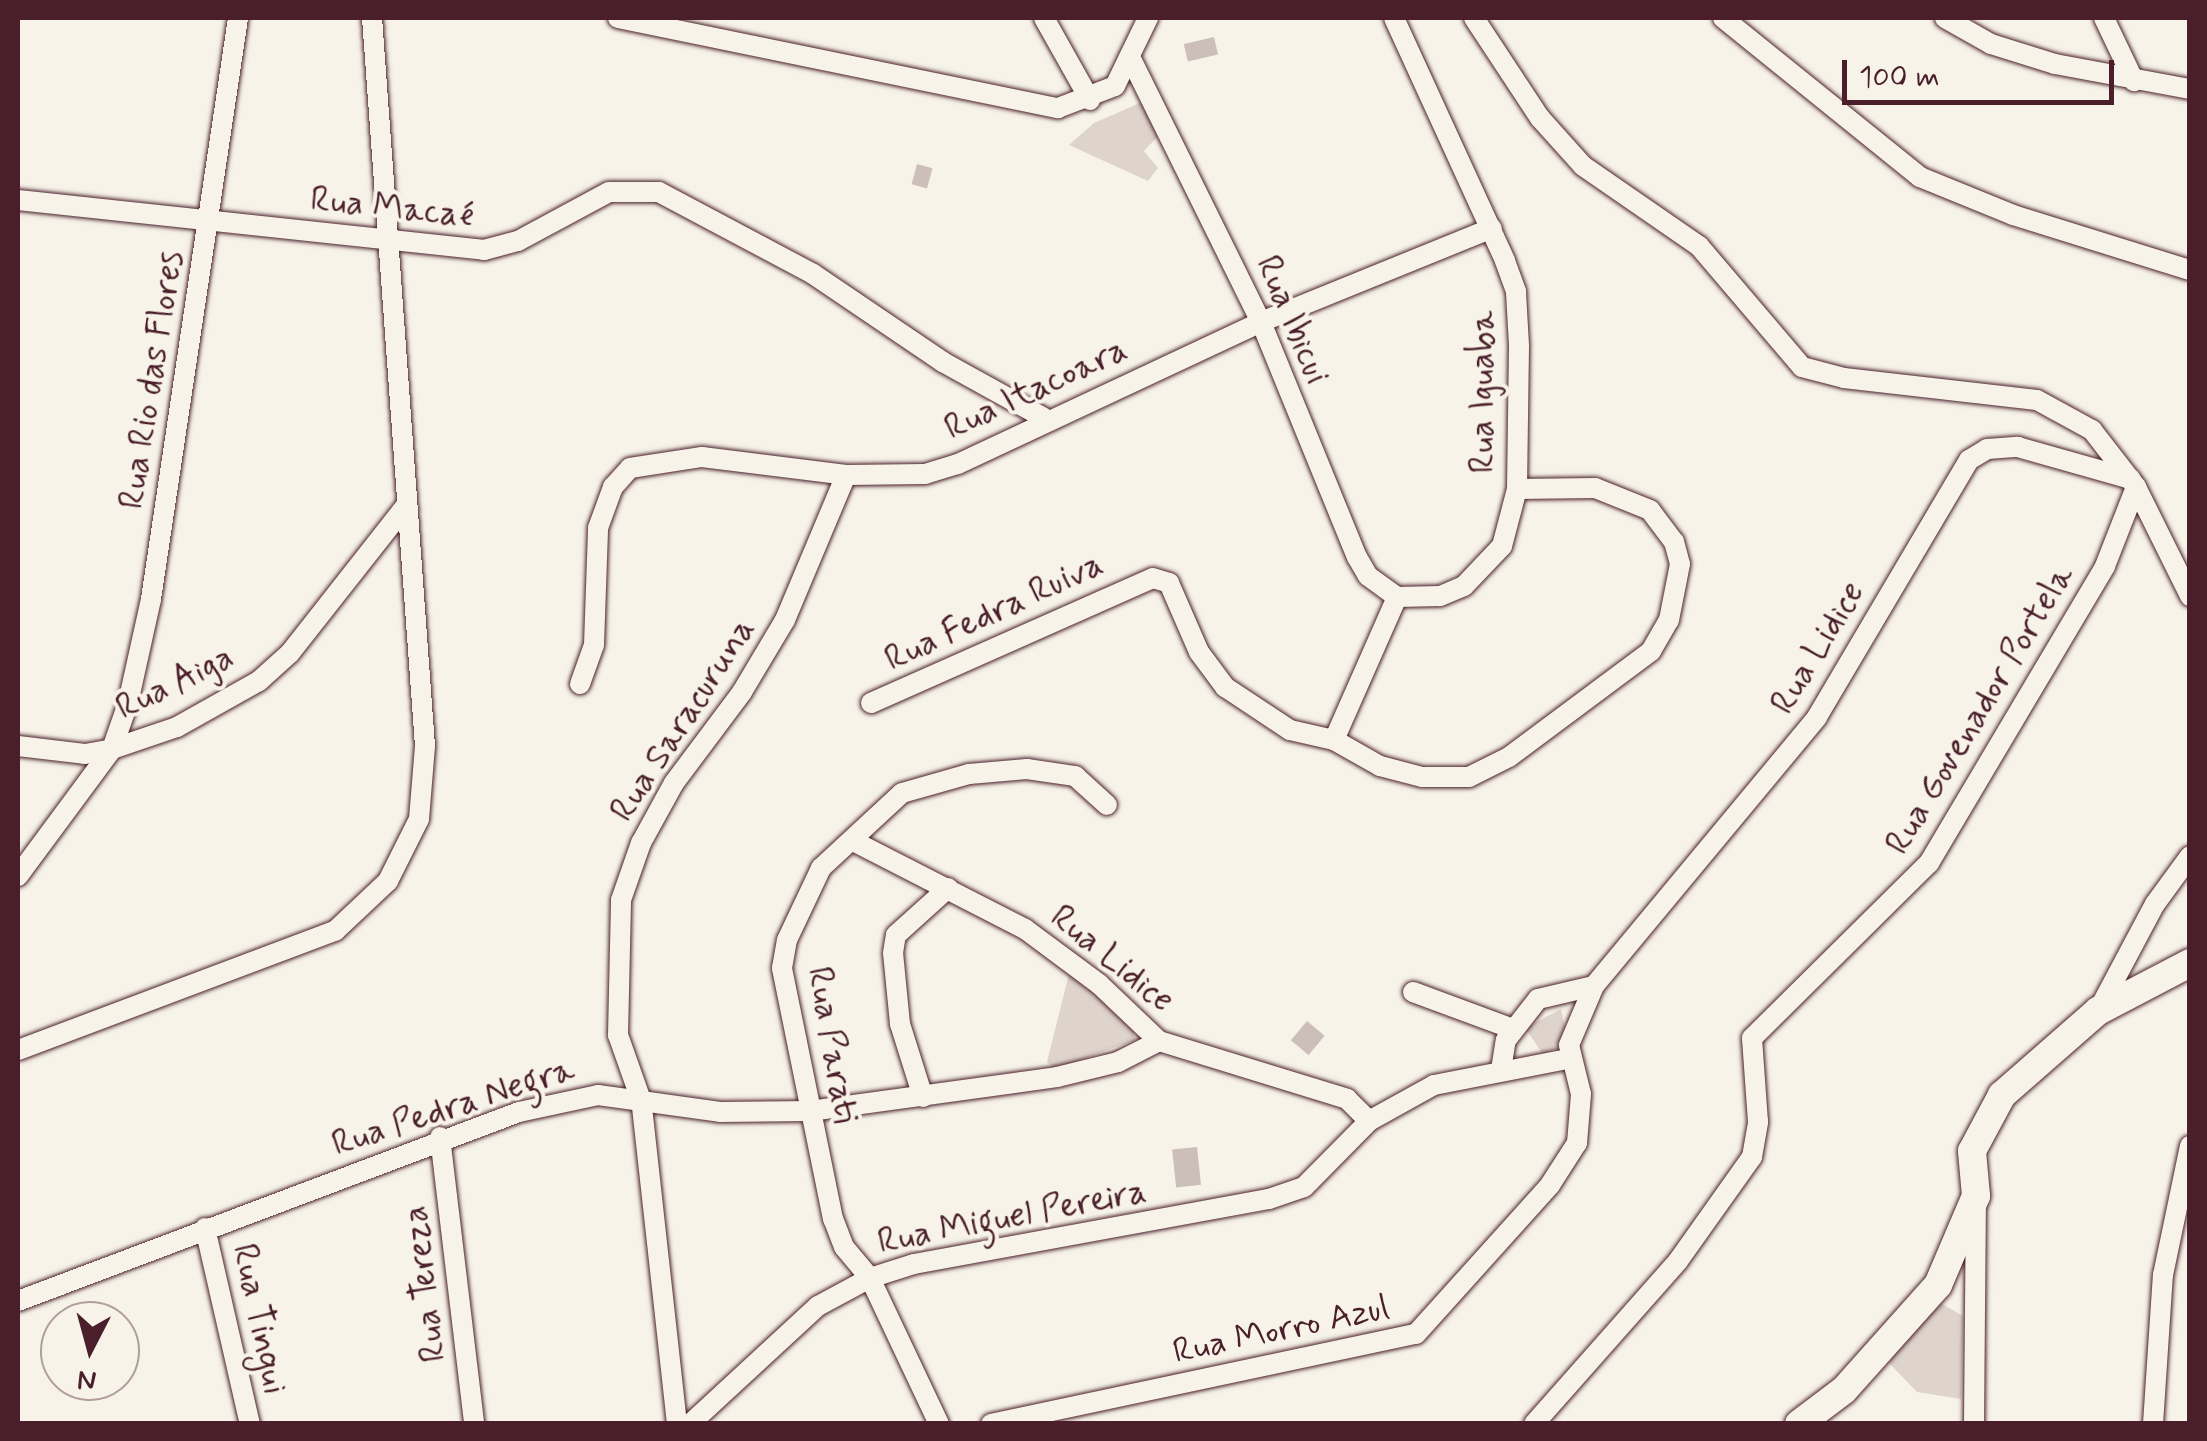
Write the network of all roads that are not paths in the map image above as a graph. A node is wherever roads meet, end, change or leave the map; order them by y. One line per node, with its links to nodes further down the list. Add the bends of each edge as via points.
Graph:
1 (238, 18): 16 (street, Rua Rio das Flores)
2 (372, 18): 18 (street)
3 (618, 18): 14 (street, via 1007,100 1058,108)
4 (1044, 18): 14 (street)
5 (1148, 18): 11 (street)
6 (1394, 18): 17 (street, Rua Iguaba)
7 (1474, 18): 23 (street, via 1540,118 1583,166 1700,246 1802,367 1844,378 2037,400 2092,430)
8 (1723, 18): 19 (street, via 1920,177 2013,215)
9 (1945, 18): 12 (street, via 1991,44)
10 (2104, 18): 12 (street)
11 (1132, 61): 14 (street, via 1115,86); 20 (street, Rua Ibicui)
12 (2134, 81): 13 (street)
13 (2190, 89)
14 (1090, 100)
15 (18, 200): 16 (street, Rua Macaé)
16 (209, 221): 18 (street, Rua Macaé); 32 (street, Rua Rio das Flores, via 151,599)
17 (1492, 228): 20 (street, Rua Itacoara); 24 (street, Rua Iguaba, via 1516,292)
18 (388, 240): 21 (street, Rua Macaé, via 501,248 594,197 659,192 813,274 943,362); 25 (street)
19 (2190, 270)
20 (1260, 322): 21 (street, Rua Itacoara); 27 (street, Rua Ibicui, via 1357,556 1368,576)
21 (1044, 418): 22 (street, Rua Itacoara, via 958,464 925,474)
22 (846, 475): 28 (street, Rua Itacoara, via 702,456 630,468 613,487 598,528 594,645); 48 (street, Rua Saracuruna, via 785,620 674,783 631,867 618,929 618,1035)
23 (2133, 483): 26 (street); 39 (street, Rua Lidice, via 2018,447 1987,449 1969,460 1817,718); 63 (street, Rua Govenador Portela, via 2105,566 1929,863 1752,1038 1758,1122 1752,1156 1678,1262)
24 (1517, 489): 27 (street, Rua Iguaba, via 1502,546 1485,570 1440,596); 30 (street, via 1595,488 1650,510 1674,542 1680,564 1669,620 1651,651 1509,758 1469,777 1422,777 1380,766)
25 (405, 507): 32 (street, Rua Aiga, via 260,680 177,726); 44 (street, via 425,786 407,852 388,881 336,932 300,949)
26 (2190, 596)
27 (1397, 597): 30 (street)
28 (580, 684)
29 (871, 704): 30 (street, Rua Fedra Ruiva, via 1143,579 1168,583 1200,652 1225,687 1290,730)
30 (1334, 740)
31 (18, 746): 32 (street, via 85,754)
32 (112, 749): 36 (street, Rua Aiga)
33 (1107, 805): 34 (street, Rua Parati, via 1062,772 969,774 902,792)
34 (853, 841): 37 (street, Rua Lidice); 49 (street, Rua Parati, via 821,868 786,940 782,968)
35 (2190, 856): 41 (street, via 2154,904)
36 (18, 876)
37 (948, 888): 43 (street, Rua Lidice, via 1025,929 1099,984); 47 (street, via 896,935 893,953 895,998)
38 (2190, 963): 41 (main road)
39 (1594, 986): 42 (street, via 1538,998); 45 (street, Rua Lidice)
40 (1414, 992): 42 (street)
41 (2098, 1011): 53 (main road, via 2002,1094 1972,1151)
42 (1513, 1029): 46 (street)
43 (1159, 1041): 47 (street, Rua Pedra Negra, via 1118,1062 1057,1078); 50 (street, Rua Lidice, via 1346,1100)
44 (18, 1050)
45 (1569, 1052): 46 (street); 62 (street, Rua Morro Azul, via 1583,1111 1570,1155 1416,1334)
46 (1501, 1070): 50 (street, via 1434,1085)
47 (922, 1097): 49 (street, Rua Pedra Negra)
48 (642, 1100): 49 (street, Rua Pedra Negra, via 720,1112); 51 (street, Rua Pedra Negra, via 598,1095); 59 (street, Rua Saracuruna)
49 (810, 1112): 55 (street, Rua Parati, via 838,1236)
50 (1370, 1121): 55 (street, Rua Miguel Pereira, via 1304,1186 1269,1199 914,1264)
51 (440, 1137): 54 (street, Rua Pedra Negra); 58 (street, Rua Tereza)
52 (2190, 1146): 66 (street, via 2163,1275)
53 (1976, 1196): 64 (main road, via 1938,1285 1844,1390); 65 (street)
54 (205, 1228): 56 (street, Rua Pedra Negra); 57 (street, Rua Tingui)
55 (870, 1278): 60 (street, Rua Miguel Pereira, via 818,1306); 61 (street, Rua Parati)
56 (18, 1300)
57 (250, 1424)
58 (474, 1424)
59 (677, 1424)
60 (690, 1424)
61 (939, 1424)
62 (991, 1424)
63 (1534, 1424)
64 (1799, 1424)
65 (1974, 1424)
66 (2154, 1424)

